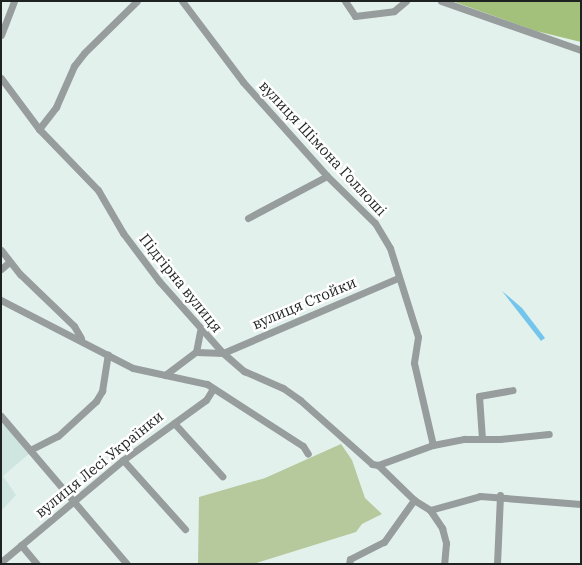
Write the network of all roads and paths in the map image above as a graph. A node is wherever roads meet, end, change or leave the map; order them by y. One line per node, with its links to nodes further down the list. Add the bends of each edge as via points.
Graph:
1 (14, 1): 7 (street)
2 (137, 1): 10 (street, via 74,66 56,107)
3 (182, 1): 11 (street, вулиця Шімона Голлоші, via 243,82)
4 (346, 1): 5 (street, via 355,16 394,11)
5 (406, 1)
6 (441, 1): 8 (street)
7 (1, 34)
8 (581, 50)
9 (1, 78): 10 (street, Підгірна вулиця)
10 (39, 129): 18 (street, Підгірна вулиця, via 98,190 123,233)
11 (327, 176): 12 (street); 16 (street, вулиця Шімона Голлоші, via 375,223 390,248)
12 (248, 218)
13 (1, 250): 14 (street)
14 (10, 262): 15 (street); 19 (street, via 74,326)
15 (1, 269)
16 (398, 278): 21 (street, вулиця Стойки); 30 (street, вулиця Шімона Голлоші, via 418,337 414,364)
17 (1, 300): 19 (street)
18 (200, 330): 20 (street); 21 (street, Підгірна вулиця)
19 (81, 339): 22 (street)
20 (196, 352): 21 (street); 23 (street)
21 (223, 353): 34 (street, Підгірна вулиця, via 244,371 283,388 300,400 372,464)
22 (108, 354): 23 (street, via 133,368); 31 (street, via 102,390 96,400 58,436)
23 (165, 374): 24 (street, via 192,379)
24 (213, 388): 27 (street, вулиця Лесі Українки, via 206,400); 32 (street, via 303,446)
25 (512, 390): 29 (street, via 479,396)
26 (1, 416): 31 (street)
27 (174, 422): 33 (street, вулиця Лесі Українки); 35 (street)
28 (549, 434): 29 (street)
29 (482, 438): 30 (street)
30 (433, 445): 34 (street)
31 (30, 450): 38 (street)
32 (308, 454)
33 (123, 460): 38 (street, вулиця Лесі Українки); 41 (street)
34 (378, 465): 37 (street, Підгірна вулиця)
35 (222, 476)
36 (500, 495): 39 (street); 40 (street, via 480,496); 48 (street)
37 (414, 500): 40 (street, Підгірна вулиця); 46 (street, via 384,542 350,559)
38 (73, 502): 42 (street, вулиця Лесі Українки); 45 (street)
39 (581, 504)
40 (430, 510): 47 (street, via 442,528 446,543)
41 (185, 529)
42 (21, 545): 43 (street, вулиця Лесі Українки); 44 (street)
43 (1, 562)
44 (37, 564)
45 (127, 564)
46 (349, 564)
47 (444, 564)
48 (497, 564)

